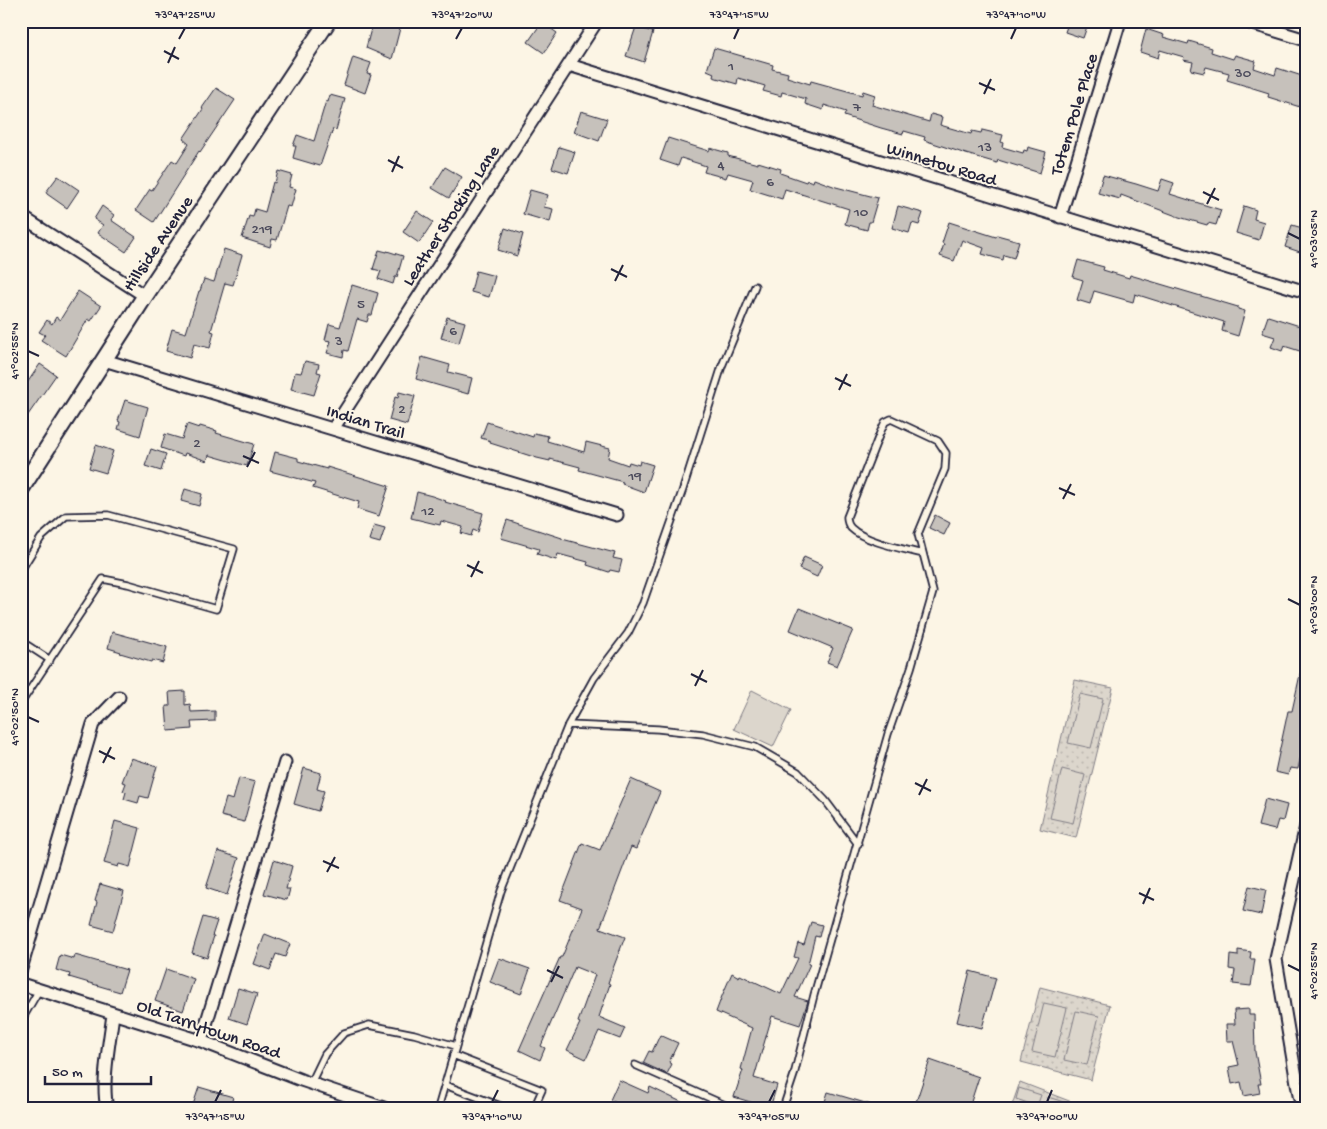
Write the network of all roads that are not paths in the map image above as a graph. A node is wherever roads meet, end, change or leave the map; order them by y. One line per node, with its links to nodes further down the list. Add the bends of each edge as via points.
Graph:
1 (328, 21): 11 (main road, Hillside Avenue)
2 (597, 21): 6 (street, Leather Stocking Lane)
3 (1120, 21): 8 (street, Totem Pole Place)
4 (1244, 21): 5 (street)
5 (1306, 40)
6 (569, 65): 8 (street, Winnetou Road); 13 (street, Leather Stocking Lane)
7 (21, 216): 11 (street)
8 (1060, 217): 10 (street, Winnetou Road)
9 (755, 286): 22 (lane, via 722,366 643,603 628,633 594,678)
10 (1306, 292)
11 (144, 296): 12 (main road, Hillside Avenue)
12 (104, 360): 13 (street, Indian Trail); 14 (main road, Hillside Avenue)
13 (332, 429): 15 (street, Indian Trail)
14 (21, 489)
15 (617, 515)
16 (923, 554): 16 (lane, via 918,534 945,469 946,453 938,441 891,419 885,422 880,432 846,517 852,530 868,538); 25 (lane, via 933,592 888,734)
17 (21, 570): 19 (lane, via 41,538 66,516 108,515 234,549 216,609 103,579)
18 (21, 642): 19 (lane)
19 (50, 660): 21 (lane)
20 (119, 697): 26 (street, via 93,724)
21 (21, 703)
22 (568, 725): 25 (lane, via 703,734 755,746 798,772 825,800); 32 (lane, via 501,891)
23 (285, 762): 31 (street)
24 (1306, 826): 37 (street, via 1276,959)
25 (858, 844): 44 (lane)
26 (21, 969)
27 (21, 984): 28 (street, Old Tarrytown Road)
28 (39, 990): 29 (street, Old Tarrytown Road); 30 (lane)
29 (114, 1014): 31 (street, Old Tarrytown Road); 38 (street, via 107,1064)
30 (21, 1021)
31 (201, 1041): 35 (street, Old Tarrytown Road)
32 (456, 1046): 33 (lane); 35 (lane, via 369,1025 344,1032 325,1054)
33 (453, 1055): 36 (lane); 42 (lane, via 542,1090)
34 (634, 1065): 43 (lane)
35 (312, 1083): 39 (street, Old Tarrytown Road)
36 (445, 1085): 40 (lane); 41 (lane)
37 (1302, 1094): 45 (street)
38 (107, 1108)
39 (384, 1108)
40 (438, 1108)
41 (506, 1108)
42 (534, 1108)
43 (732, 1108)
44 (783, 1108)
45 (1303, 1108)

